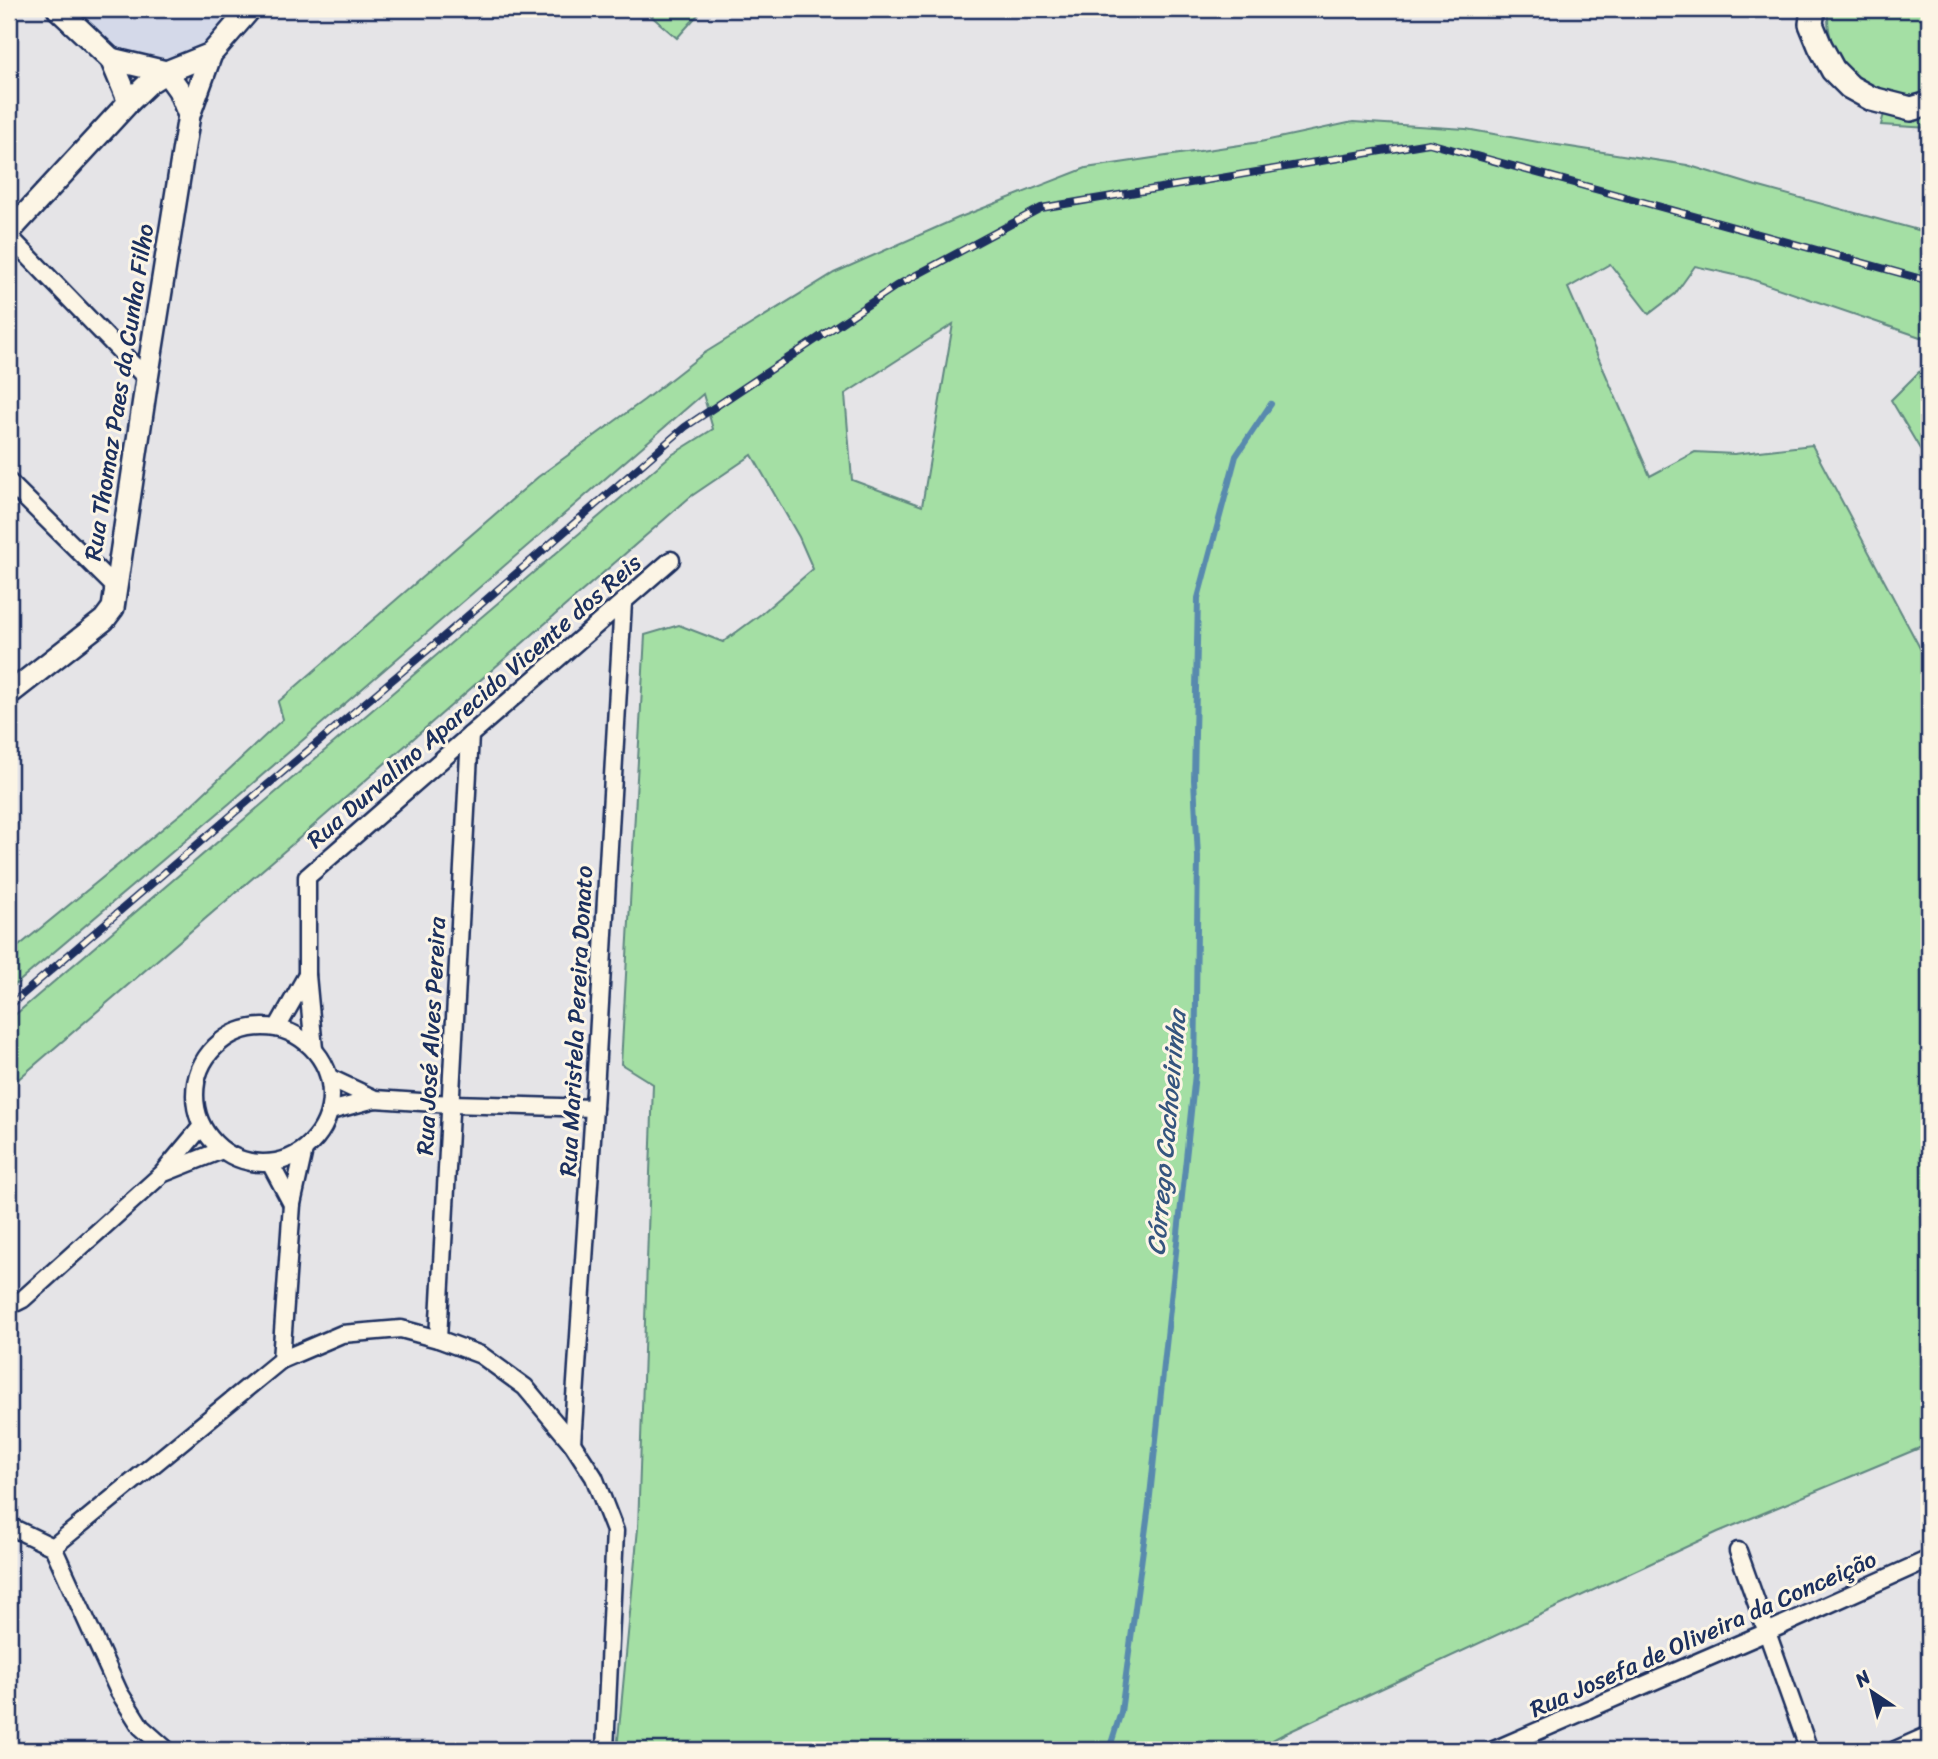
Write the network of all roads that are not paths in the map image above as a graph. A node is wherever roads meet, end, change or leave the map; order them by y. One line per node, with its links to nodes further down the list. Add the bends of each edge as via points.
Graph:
1 (58, 9): 5 (street)
2 (250, 9): 4 (street, Rua Thomaz Paes da Cunha Filho)
3 (1809, 14): 8 (main road, via 1833,70 1850,87 1872,99 1911,109)
4 (211, 54): 6 (street, Rua Thomaz Paes da Cunha Filho); 9 (street, Rua Thomaz Paes da Cunha Filho)
5 (111, 59): 6 (street); 7 (street)
6 (166, 72): 7 (street, Rua Thomaz Paes da Cunha Filho); 9 (street)
7 (129, 102): 10 (street, Rua Thomaz Paes da Cunha Filho)
8 (1929, 104)
9 (190, 115): 11 (street, Rua Thomaz Paes da Cunha Filho)
10 (9, 234): 11 (street)
11 (147, 379): 14 (street, Rua Thomaz Paes da Cunha Filho)
12 (12, 493): 14 (street)
13 (671, 560): 15 (street, Rua Durvalino Aparecido Vicente dos Reis)
14 (116, 588): 16 (street, Rua Thomaz Paes da Cunha Filho, via 108,617)
15 (623, 602): 17 (street, Rua Durvalino Aparecido Vicente dos Reis); 24 (street, Rua Maristela Pereira Donato)
16 (9, 694)
17 (470, 735): 18 (street, Rua Durvalino Aparecido Vicente dos Reis, via 307,877); 23 (street, Rua José Alves Pereira)
18 (307, 975): 19 (street); 20 (street)
19 (277, 1028): 20 (street); 26 (street, via 239,1031 209,1054 195,1089)
20 (314, 1049): 21 (street)
21 (330, 1078): 22 (street); 25 (street)
22 (376, 1100): 23 (street); 25 (street)
23 (451, 1104): 24 (street); 33 (street, Rua José Alves Pereira)
24 (594, 1108): 35 (street, Rua Maristela Pereira Donato)
25 (330, 1111): 28 (street, via 320,1133)
26 (202, 1126): 27 (street); 30 (street)
27 (222, 1150): 29 (street, via 245,1161); 30 (street)
28 (303, 1150): 29 (street); 31 (street)
29 (270, 1163): 31 (street)
30 (162, 1174): 32 (street, via 23,1299)
31 (292, 1204): 34 (street)
32 (9, 1306)
33 (438, 1339): 34 (street, via 401,1329 342,1334); 35 (street, via 481,1355 525,1387)
34 (281, 1360): 37 (street)
35 (572, 1443): 43 (street, via 594,1477 615,1531)
36 (9, 1527): 37 (street)
37 (53, 1547): 42 (street, via 119,1692 141,1727)
38 (1738, 1551): 40 (street)
39 (1929, 1559): 40 (street, Rua Josefa de Oliveira da Conceição)
40 (1767, 1632): 44 (street, Rua Josefa de Oliveira da Conceição); 45 (street)
41 (1929, 1735): 46 (street)
42 (167, 1750)
43 (605, 1750)
44 (1494, 1750)
45 (1809, 1750)
46 (1895, 1750)

